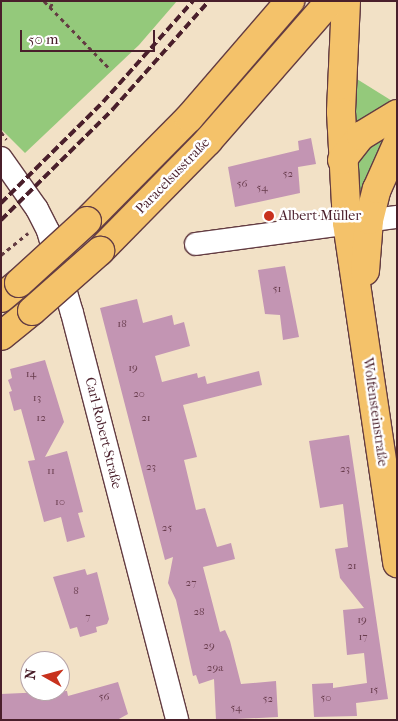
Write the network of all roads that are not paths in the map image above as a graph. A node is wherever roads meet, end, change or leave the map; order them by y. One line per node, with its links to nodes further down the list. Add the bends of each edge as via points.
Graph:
1 (290, 1): 11 (main road, Paracelsusstraße, bridge, via 189,118 87,221)
2 (346, 1): 7 (main road, Wolfensteinstraße)
3 (325, 8): 12 (main road, Paracelsusstraße, bridge, via 208,141 100,251)
4 (397, 114): 7 (main road, via 361,136)
5 (397, 144): 9 (main road, Wolfensteinstraße)
6 (1, 158): 14 (street, Carl-Robert-Straße, via 37,209 51,240 76,324)
7 (342, 160): 9 (main road, Wolfensteinstraße)
8 (397, 217): 9 (street)
9 (358, 221): 10 (street); 13 (main road, Wolfensteinstraße, via 362,320)
10 (196, 244)
11 (10, 291)
12 (1, 336)
13 (397, 563)
14 (177, 720)

